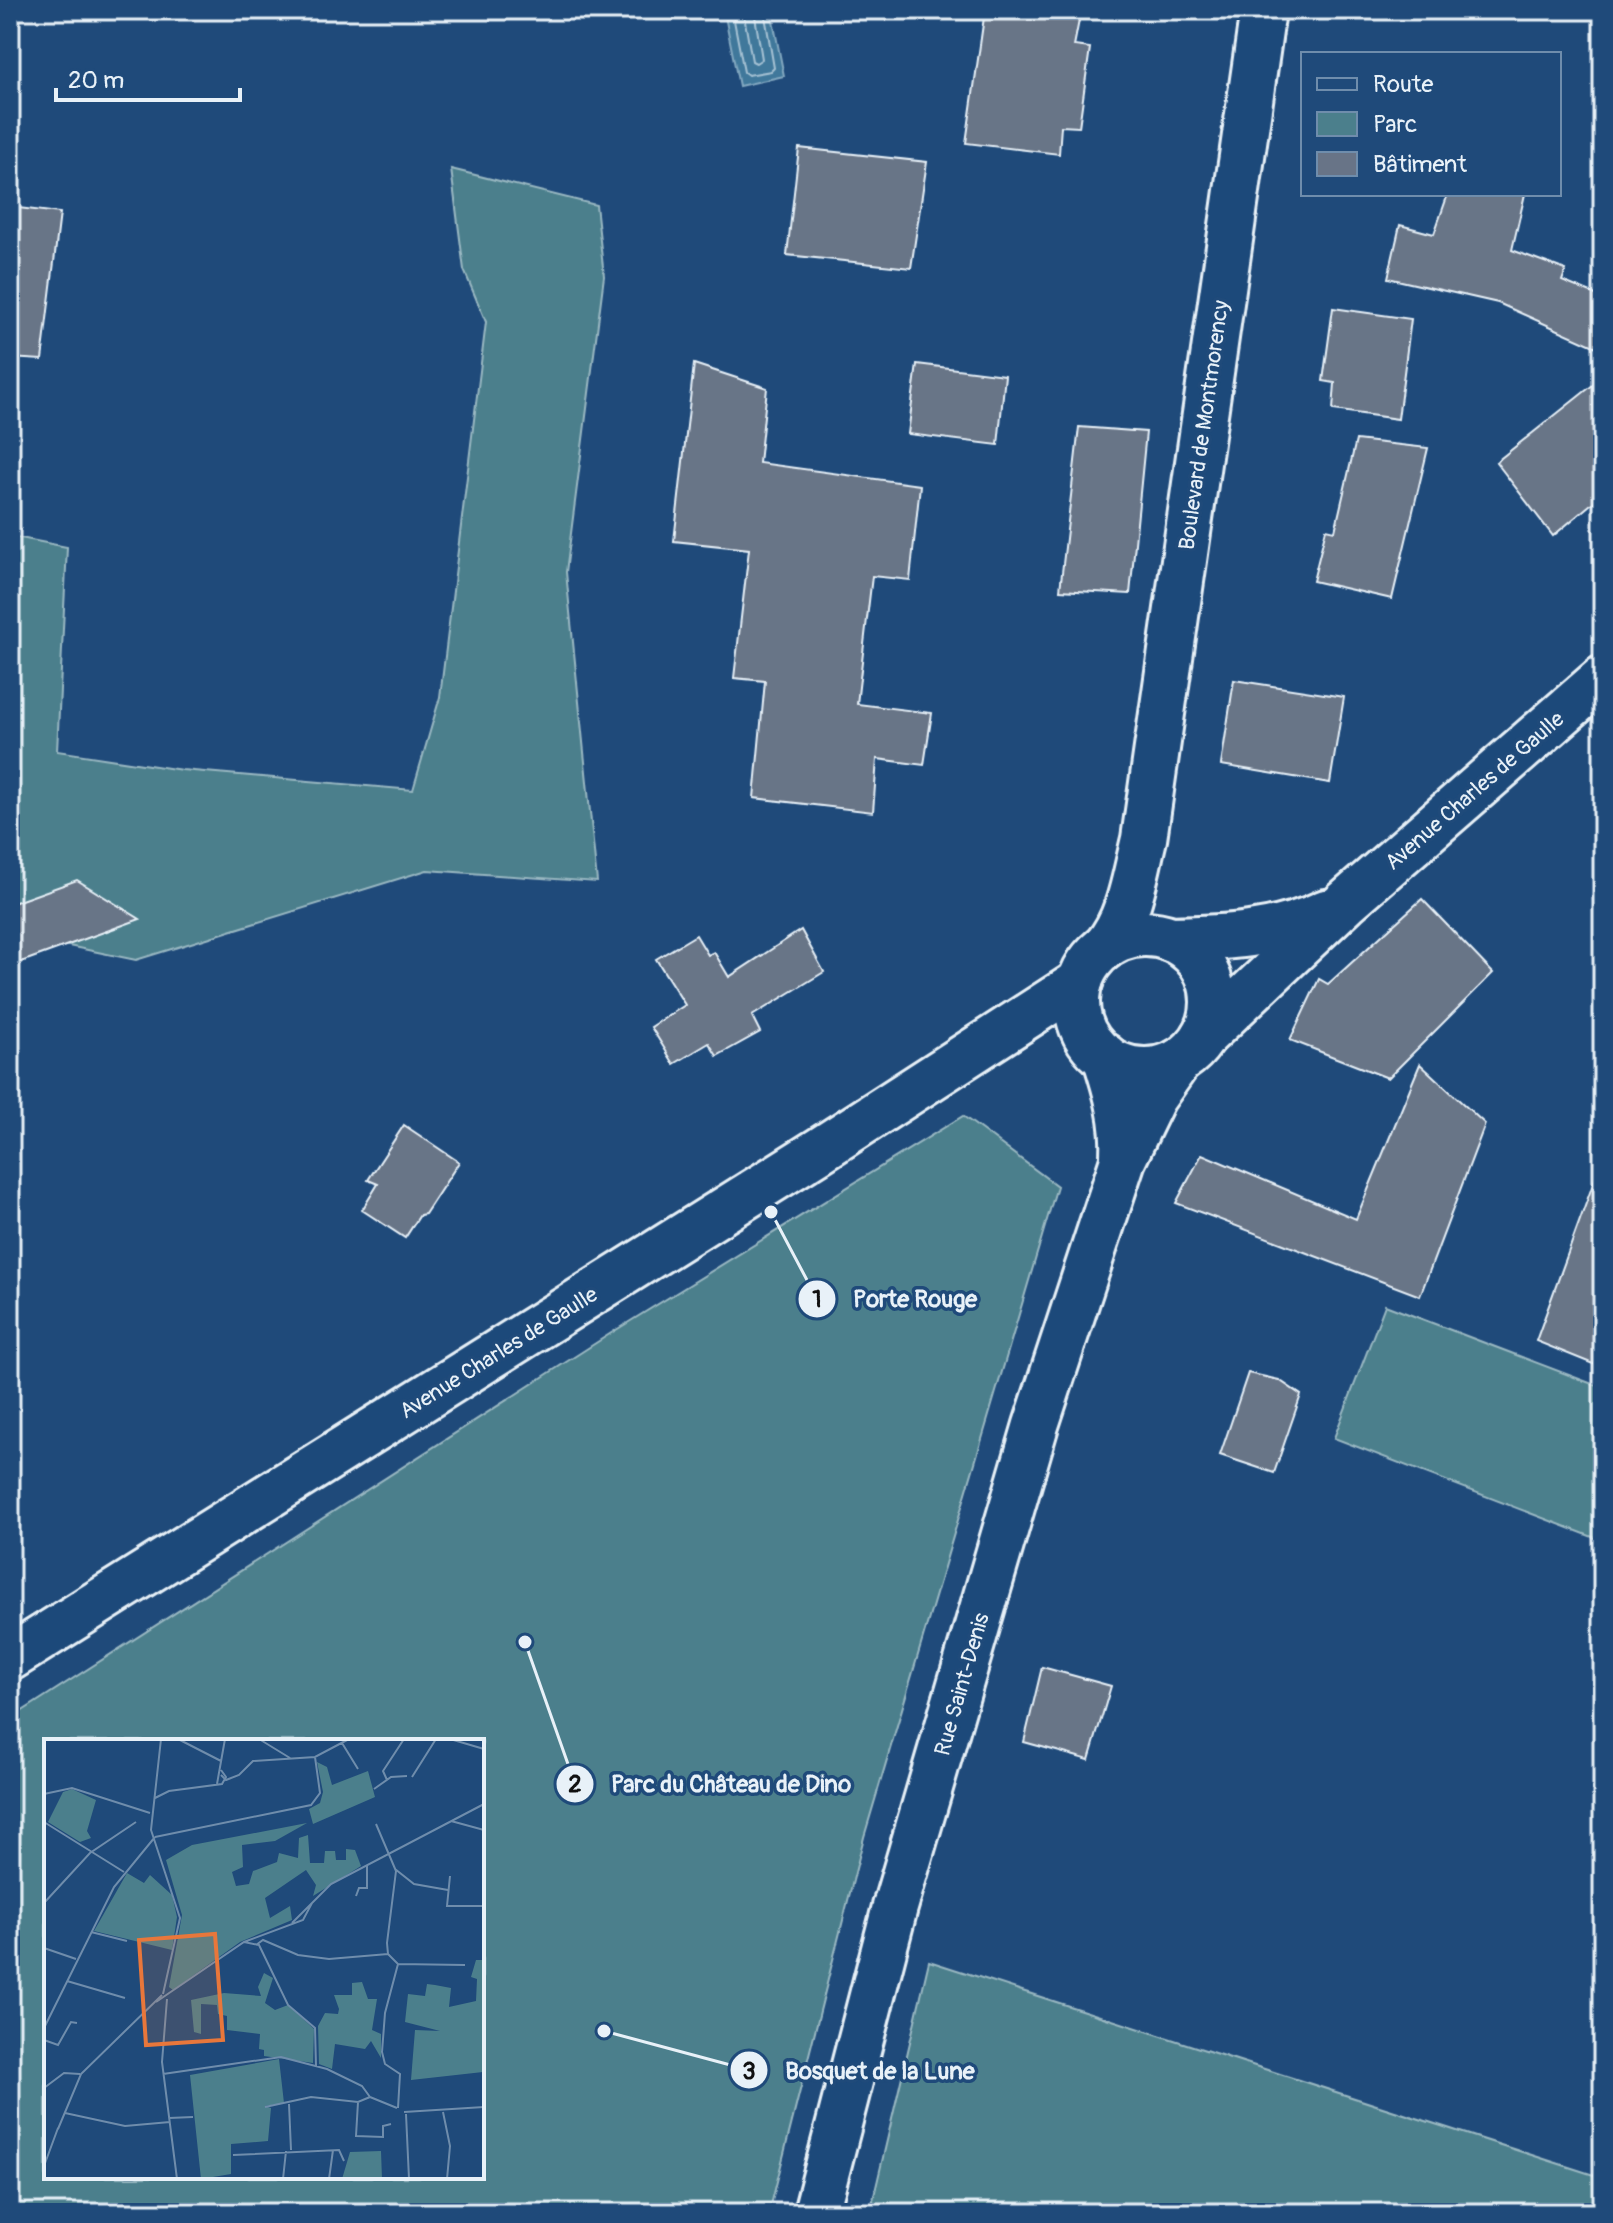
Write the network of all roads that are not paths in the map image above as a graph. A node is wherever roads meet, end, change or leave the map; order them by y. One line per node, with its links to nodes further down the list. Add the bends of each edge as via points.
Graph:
1 (1263, 10): 3 (main road, Boulevard de Montmorency)
2 (1603, 678): 4 (main road, Avenue Charles de Gaulle)
3 (1144, 839): 5 (main road, Boulevard de Montmorency, via 1150,904); 6 (main road, Boulevard de Montmorency, via 1123,920)
4 (1346, 902): 5 (main road, Avenue Charles de Gaulle, via 1271,931); 9 (main road, Avenue Charles de Gaulle)
5 (1168, 938): 6 (main road, via 1126,937); 9 (main road, via 1190,950 1211,984 1211,1020)
6 (1105, 947): 7 (main road, via 1089,962)
7 (1080, 982): 8 (main road, Avenue Charles de Gaulle); 10 (main road, via 1081,1027)
8 (985, 1045): 10 (main road, Avenue Charles de Gaulle, via 1034,1037); 12 (main road, Avenue Charles de Gaulle)
9 (1192, 1048): 10 (main road, via 1163,1068 1145,1071); 11 (main road, Rue Saint-Denis, via 1153,1098)
10 (1101, 1053): 11 (main road, Rue Saint-Denis, via 1121,1108)
11 (1123, 1160): 13 (main road, Rue Saint-Denis, via 1036,1425 899,1894)
12 (10, 1658)
13 (816, 2213)

